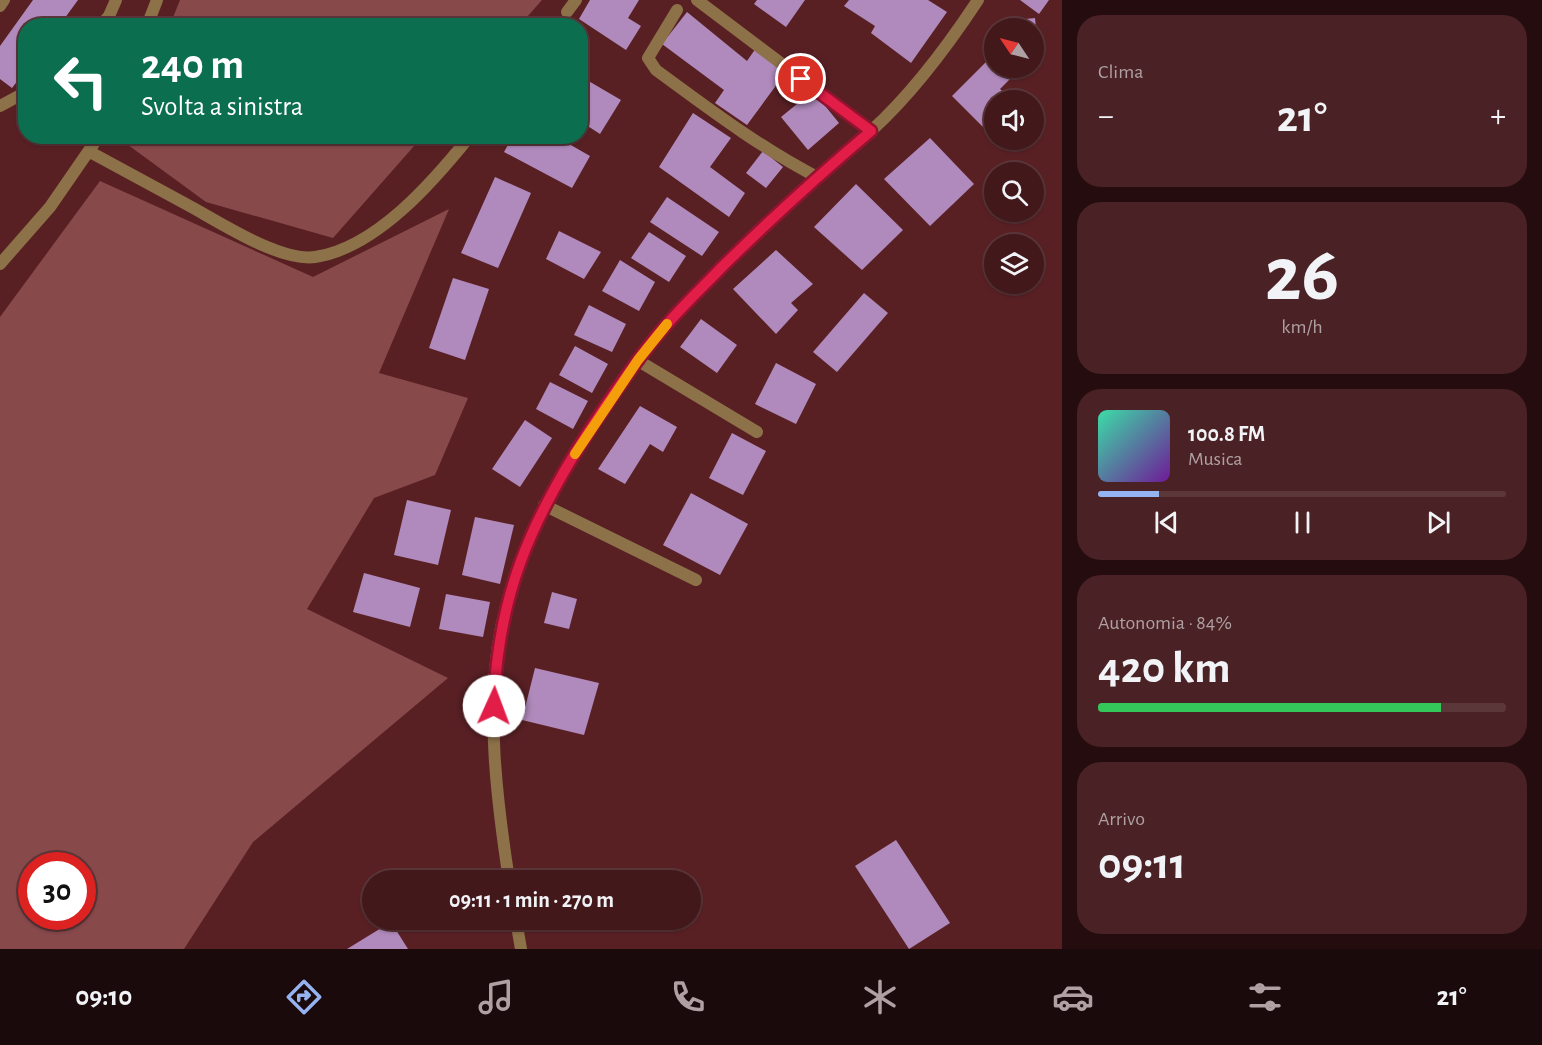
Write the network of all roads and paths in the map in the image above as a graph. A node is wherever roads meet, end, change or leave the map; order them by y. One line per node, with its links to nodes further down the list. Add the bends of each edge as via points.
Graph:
1 (4, 0): 7 (street)
2 (116, 0): 10 (street)
3 (157, 0): 11 (street)
4 (576, 0): 9 (street)
5 (697, 0): 14 (street)
6 (978, 0): 14 (street, via 922,77)
7 (0, 6)
8 (677, 10): 18 (street, via 648,58 656,70 750,138)
9 (567, 12)
10 (107, 18)
11 (150, 18)
12 (18, 96): 13 (street)
13 (0, 106)
14 (871, 131): 18 (street)
15 (94, 144): 17 (street)
16 (463, 144): 17 (street, via 418,195 380,227 344,248 313,257 278,251 251,240)
17 (90, 152): 19 (street, via 50,207)
18 (817, 177): 20 (street, via 692,297)
19 (0, 264)
20 (638, 360): 21 (street); 22 (street)
21 (757, 432)
22 (544, 505): 23 (street); 24 (street, via 514,579 495,667 494,725)
23 (696, 580)
24 (507, 870)
25 (518, 930): 26 (street)
26 (521, 949)

